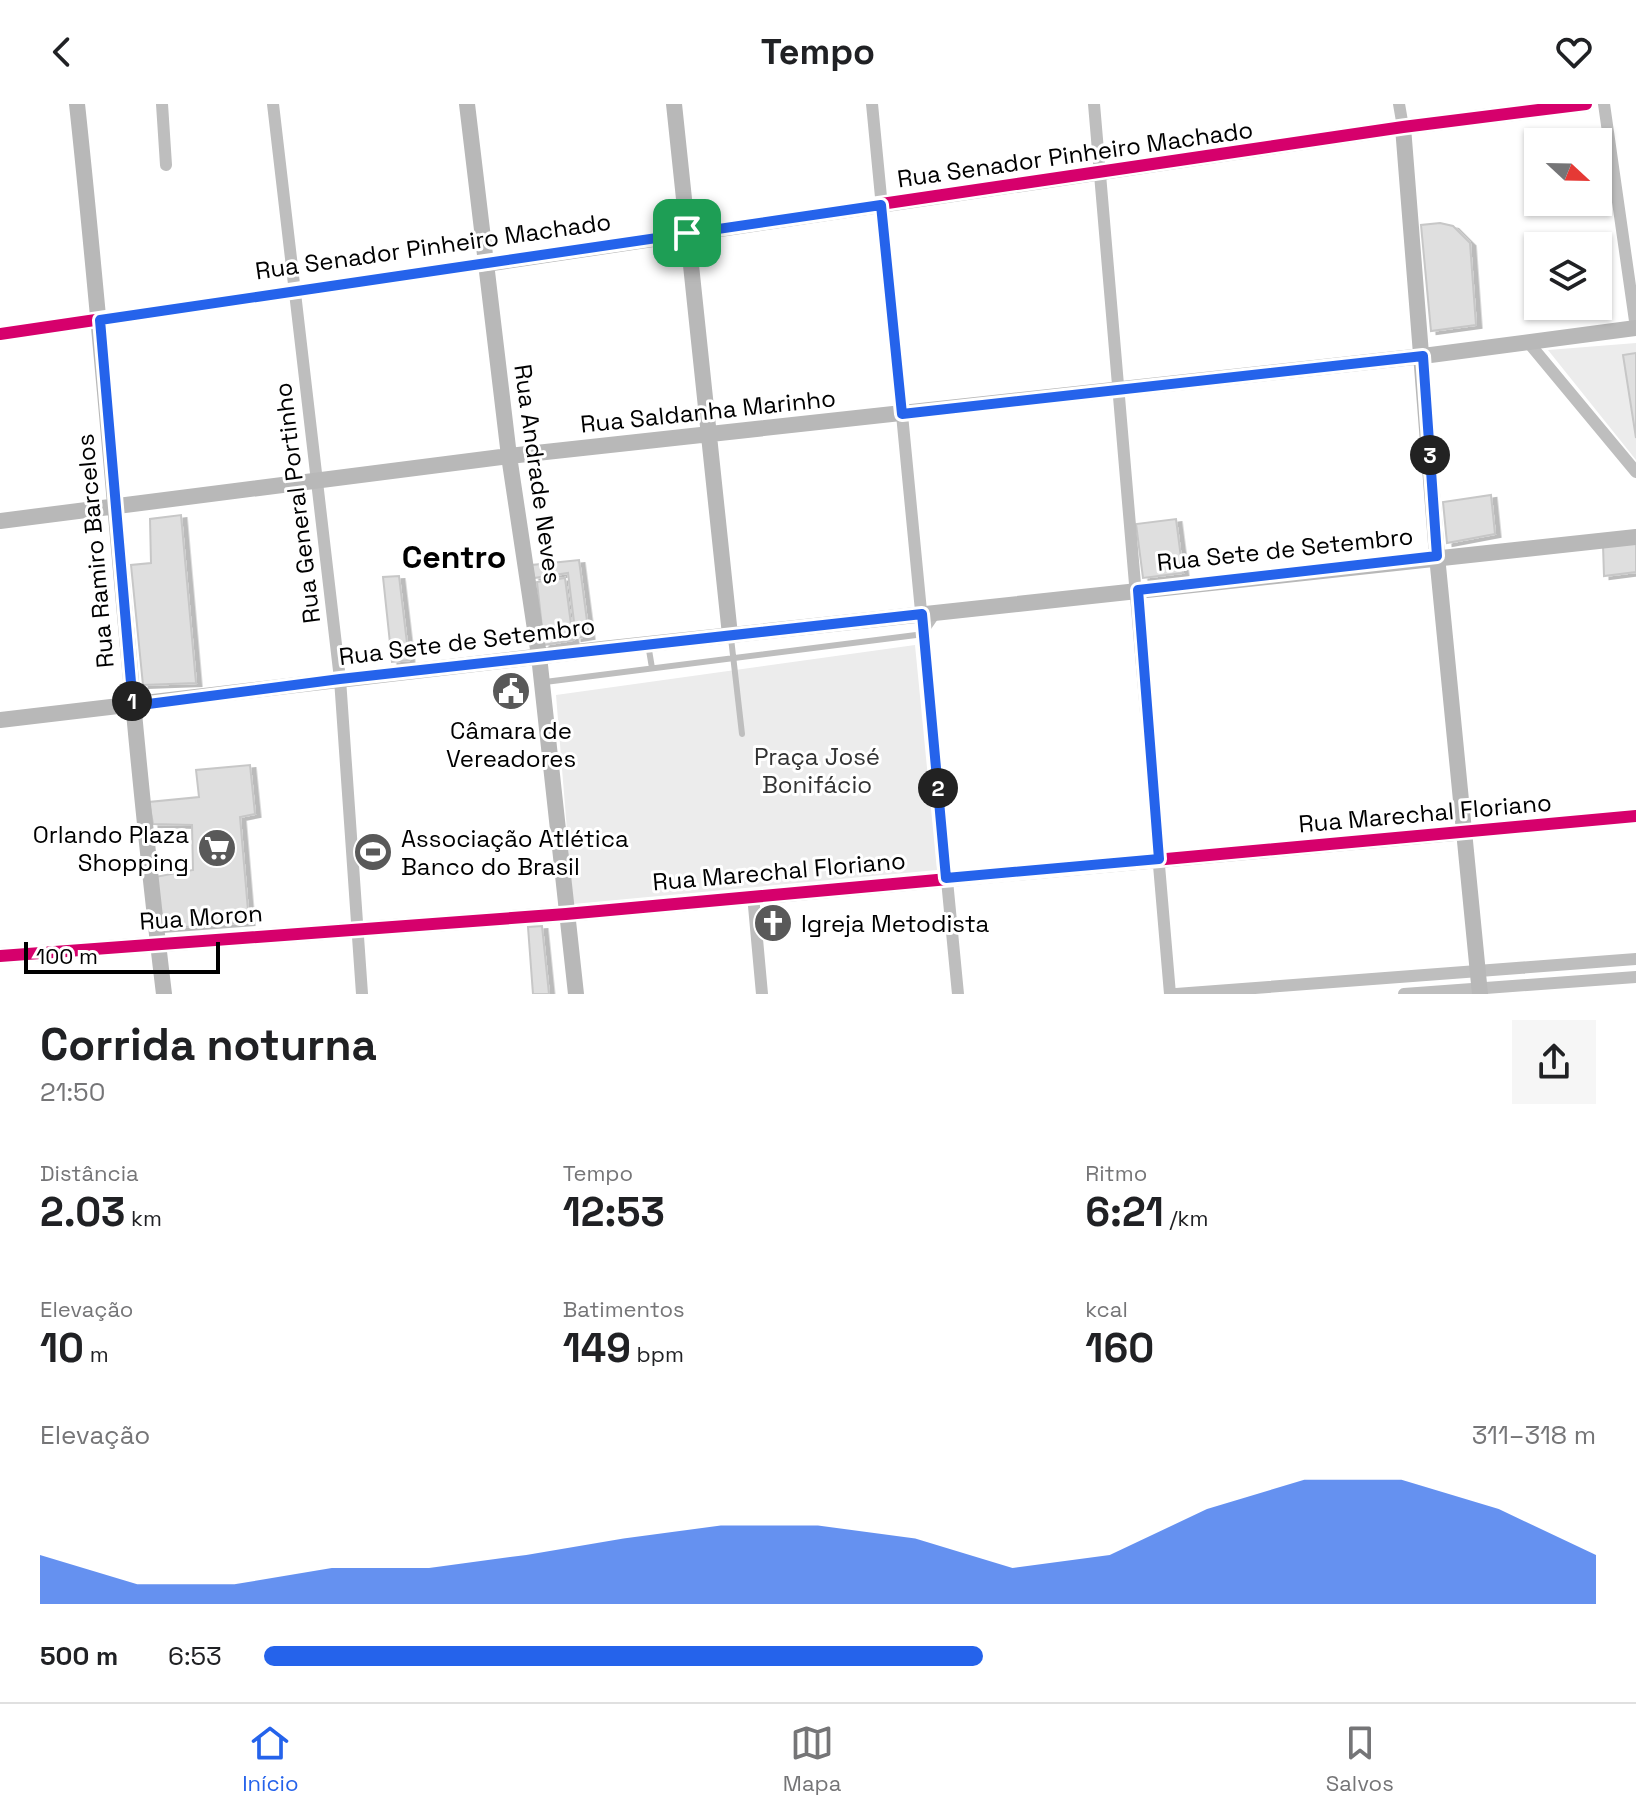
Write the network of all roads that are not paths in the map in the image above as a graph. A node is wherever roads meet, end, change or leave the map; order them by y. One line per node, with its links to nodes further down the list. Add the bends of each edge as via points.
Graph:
1 (77, 104): 18 (street, Rua Ramiro Barcelos)
2 (162, 104): 12 (street)
3 (273, 104): 17 (street, Rua General Portinho)
4 (467, 104): 16 (street, Rua Andrade Neves)
5 (674, 104): 15 (street)
6 (872, 104): 14 (street)
7 (1094, 104): 13 (street)
8 (1399, 104): 11 (street)
9 (1586, 104): 11 (street, Rua Senador Pinheiro Machado)
10 (1604, 104): 19 (street)
11 (1403, 127): 13 (street, Rua Senador Pinheiro Machado); 22 (street)
12 (166, 165)
13 (1101, 171): 14 (street, Rua Senador Pinheiro Machado); 23 (street)
14 (881, 205): 15 (street, Rua Senador Pinheiro Machado); 24 (street)
15 (687, 233): 16 (street, Rua Senador Pinheiro Machado); 25 (street)
16 (486, 264): 17 (street, Rua Senador Pinheiro Machado); 26 (street, Rua Andrade Neves)
17 (296, 290): 18 (street, Rua Senador Pinheiro Machado); 28 (street, Rua General Portinho)
18 (100, 320): 20 (street, Rua Senador Pinheiro Machado); 29 (street, Rua Ramiro Barcelos)
19 (1636, 328): 21 (street, Rua Saldanha Marinho)
20 (0, 334)
21 (1528, 342): 22 (street, Rua Saldanha Marinho); 27 (street)
22 (1423, 356): 23 (street, Rua Saldanha Marinho); 32 (street)
23 (1119, 388): 24 (street, Rua Saldanha Marinho); 33 (street)
24 (902, 414): 25 (street, Rua Saldanha Marinho); 34 (street)
25 (710, 435): 26 (street, Rua Saldanha Marinho); 37 (street)
26 (509, 456): 28 (street, Rua Saldanha Marinho); 40 (street, Rua Andrade Neves)
27 (1636, 472)
28 (315, 480): 29 (street, Rua Saldanha Marinho); 43 (street, Rua General Portinho)
29 (115, 504): 30 (street, Rua Saldanha Marinho); 45 (street, Rua Ramiro Barcelos)
30 (0, 521)
31 (1636, 537): 32 (street, Rua Sete de Setembro)
32 (1437, 556): 33 (street, Rua Sete de Setembro); 49 (street)
33 (1138, 590): 34 (street, Rua Sete de Setembro); 50 (street)
34 (930, 613): 35 (street, Rua Sete de Setembro); 36 (street)
35 (849, 622): 37 (street, Rua Sete de Setembro); 38 (lane)
36 (924, 634): 38 (lane, Rua Sete de Setembro); 51 (street)
37 (730, 635): 39 (street, Rua Sete de Setembro); 41 (lane)
38 (851, 643): 41 (lane, Rua Sete de Setembro)
39 (648, 644): 40 (street, Rua Sete de Setembro); 42 (lane)
40 (539, 656): 43 (street, Rua Sete de Setembro); 44 (street, Rua Andrade Neves)
41 (733, 658): 42 (lane, Rua Sete de Setembro); 47 (lane)
42 (652, 668): 44 (lane, Rua Sete de Setembro)
43 (340, 679): 45 (street, Rua Sete de Setembro); 54 (street, Rua General Portinho)
44 (541, 682): 53 (street, Rua Andrade Neves)
45 (133, 706): 46 (street, Rua Sete de Setembro); 55 (street, Rua Ramiro Barcelos)
46 (0, 720)
47 (742, 734)
48 (1636, 816): 49 (street, Rua Marechal Floriano)
49 (1465, 832): 50 (street, Rua Marechal Floriano); 58 (street)
50 (1159, 859): 51 (street, Rua Marechal Floriano); 68 (street)
51 (946, 878): 52 (street, Rua Marechal Floriano); 67 (street)
52 (753, 895): 53 (street, Rua Marechal Floriano); 66 (street)
53 (566, 914): 54 (street, Rua Marechal Floriano); 65 (street, Rua Andrade Neves)
54 (357, 929): 55 (street, Rua Moron); 64 (street, Rua General Portinho)
55 (157, 942): 56 (street, Rua Moron); 63 (street, Rua Ramiro Barcelos)
56 (0, 956)
57 (1631, 959): 58 (street); 60 (street)
58 (1477, 969): 59 (street); 62 (street)
59 (1397, 975): 61 (street); 69 (street)
60 (1632, 978): 62 (street)
61 (1323, 988): 68 (street)
62 (1479, 991): 69 (street)
63 (164, 994)
64 (362, 994)
65 (576, 994)
66 (762, 994)
67 (958, 994)
68 (1173, 994)
69 (1401, 994)

